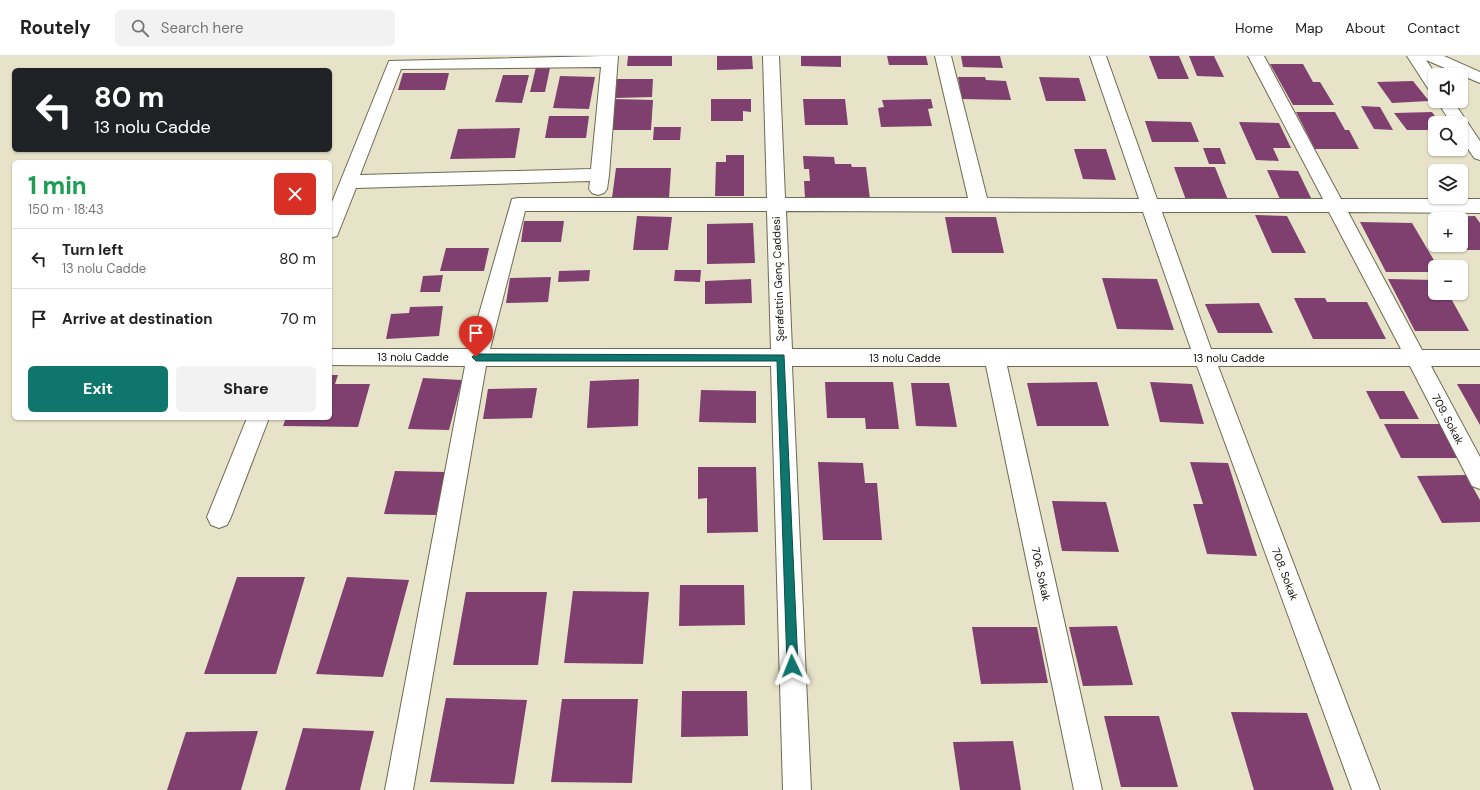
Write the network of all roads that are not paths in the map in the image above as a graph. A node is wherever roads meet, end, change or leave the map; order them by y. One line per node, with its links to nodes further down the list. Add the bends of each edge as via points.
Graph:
1 (771, 56): 15 (street, Şerafettin Genç Caddesi)
2 (944, 56): 16 (street)
3 (1098, 56): 17 (street, 708. Sokak)
4 (1256, 56): 18 (street, 709. Sokak)
5 (1416, 56): 8 (street)
6 (1430, 56): 9 (street)
7 (609, 59): 12 (street); 13 (street, via 395,64)
8 (1428, 75)
9 (1480, 78)
10 (1468, 136): 11 (street)
11 (1480, 154)
12 (600, 175): 13 (street); 14 (street)
13 (349, 182): 20 (street)
14 (596, 204): 15 (street); 22 (street, via 518,204)
15 (776, 205): 16 (street); 23 (street, Şerafettin Genç Caddesi)
16 (979, 205): 17 (street)
17 (1150, 205): 18 (street); 25 (street, 708. Sokak)
18 (1334, 206): 19 (street); 26 (street, 709. Sokak)
19 (1480, 206)
20 (332, 226)
21 (332, 357): 22 (street, 13 nolu Cadde)
22 (476, 357): 23 (street, 13 nolu Cadde); 31 (street)
23 (781, 358): 24 (street, 13 nolu Cadde); 32 (street, Şerafettin Genç Caddesi)
24 (995, 358): 25 (street, 13 nolu Cadde); 33 (street, 706. Sokak)
25 (1204, 358): 26 (street, 13 nolu Cadde); 34 (street, 708. Sokak)
26 (1416, 358): 27 (street, 13 nolu Cadde); 29 (street, 709. Sokak)
27 (1480, 358)
28 (257, 420): 30 (street)
29 (1480, 480)
30 (219, 517)
31 (399, 790)
32 (797, 790)
33 (1088, 790)
34 (1366, 790)

